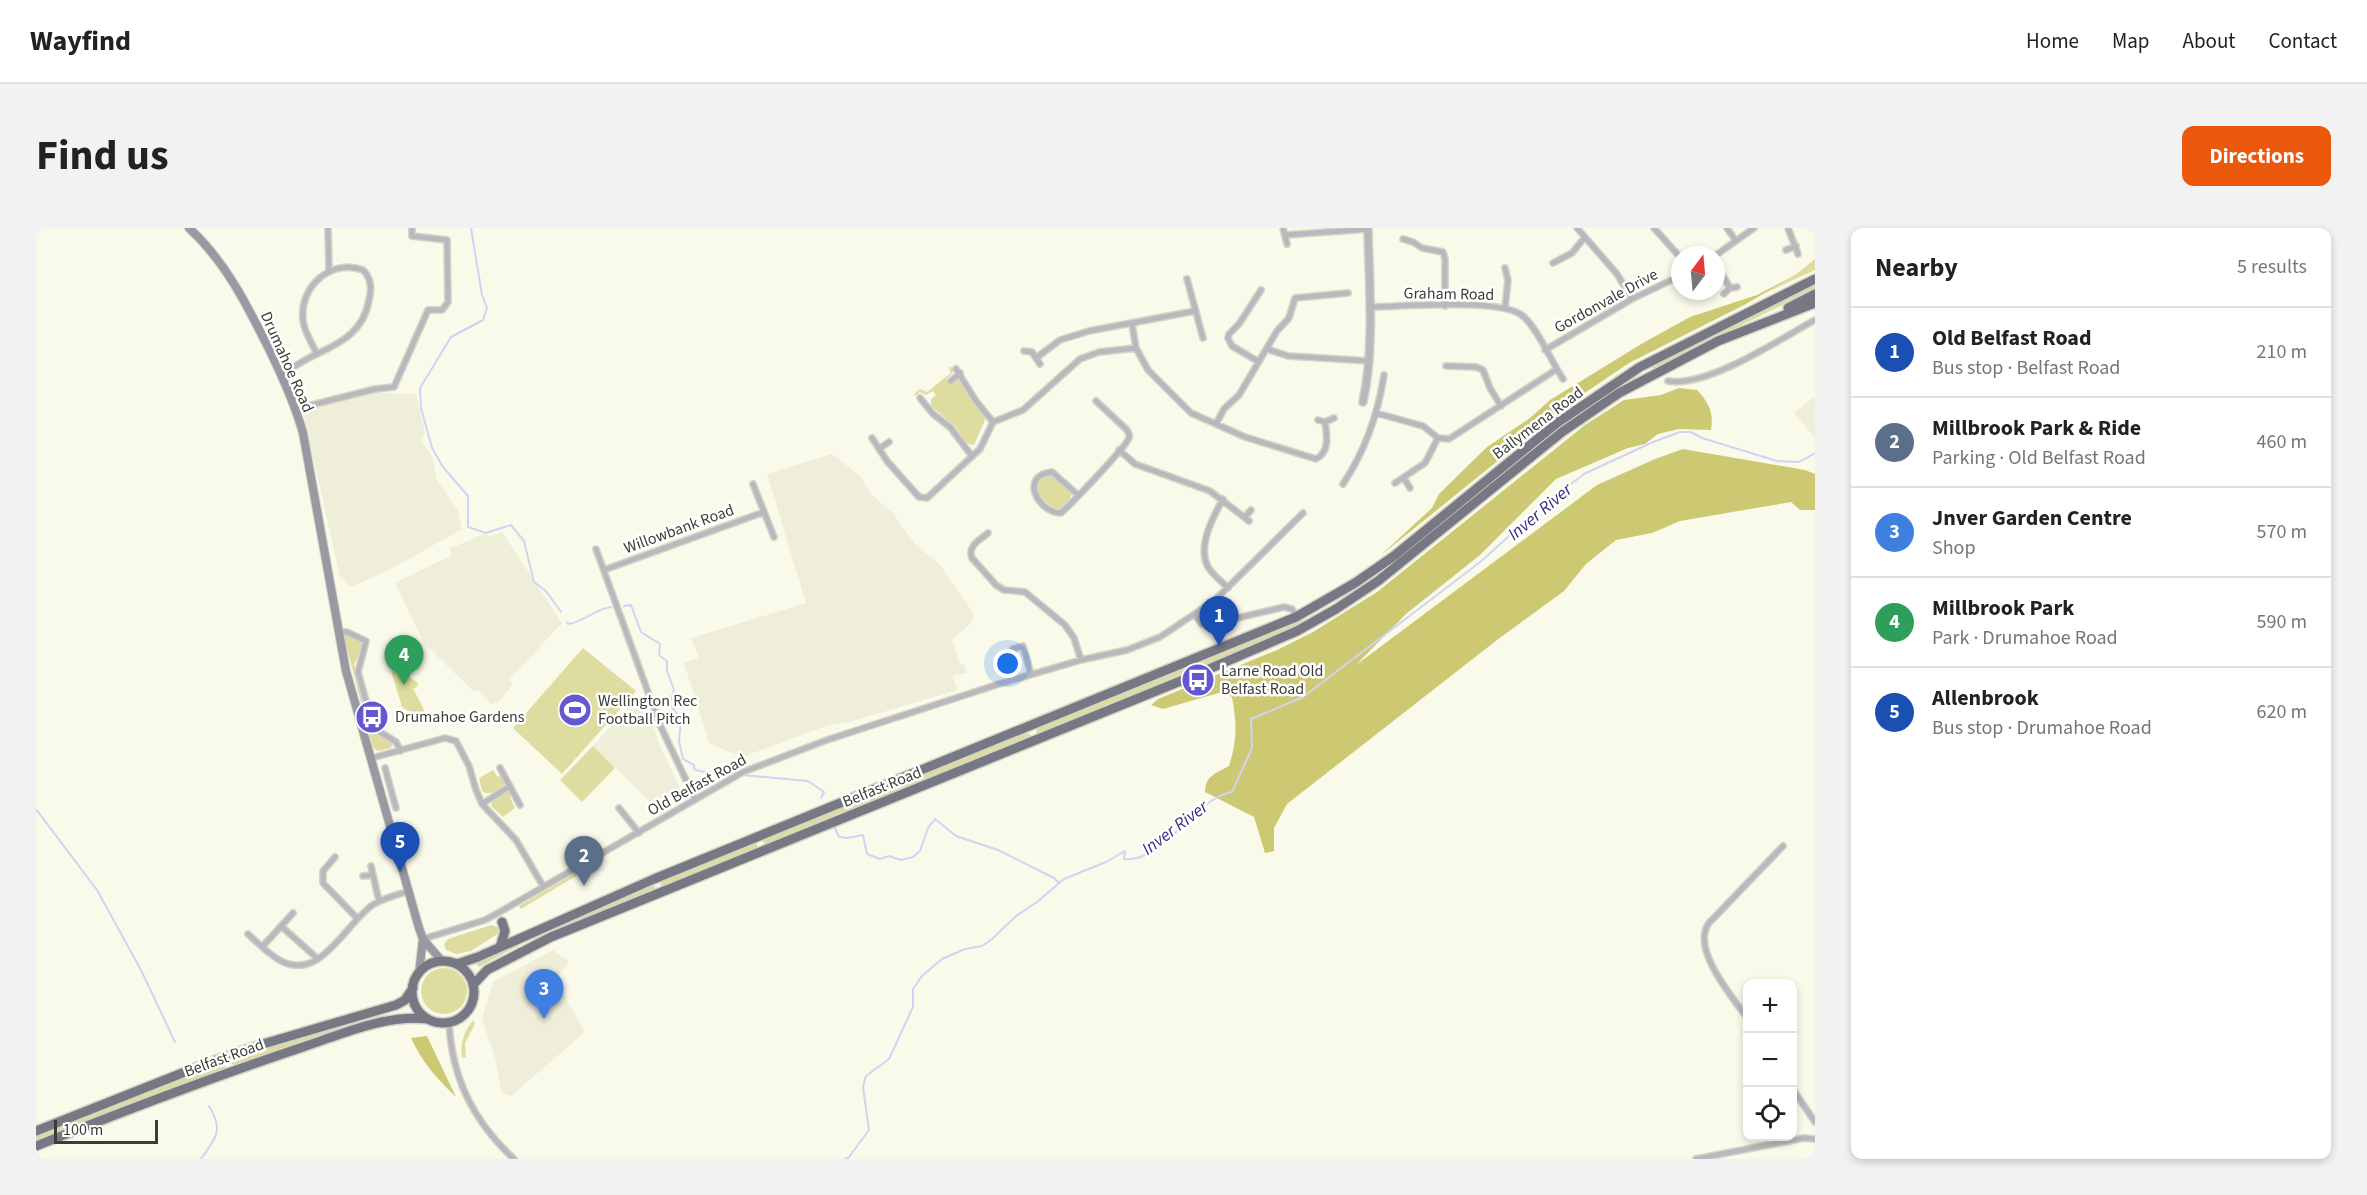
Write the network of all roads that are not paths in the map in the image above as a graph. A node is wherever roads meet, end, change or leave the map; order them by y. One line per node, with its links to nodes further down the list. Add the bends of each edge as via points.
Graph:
1 (189, 228): 55 (main road, Drumahoe Road, via 235,285)
2 (328, 228): 23 (street)
3 (412, 228): 63 (street, via 412,236 447,240 448,302 442,310 428,310 394,387)
4 (1283, 228): 11 (street)
5 (1368, 228): 11 (street); 37 (street)
6 (1577, 228): 12 (street)
7 (1654, 228): 17 (street)
8 (1727, 228): 14 (street)
9 (1754, 228): 14 (street)
10 (1788, 228): 16 (street)
11 (1286, 235): 15 (street)
12 (1586, 237): 21 (street, via 1572,253); 33 (street)
13 (1403, 239): 36 (street, via 1443,252)
14 (1736, 241): 18 (street)
15 (1287, 244)
16 (1796, 246): 19 (street); 20 (street)
17 (1671, 247)
18 (1725, 249)
19 (1786, 250)
20 (1798, 254)
21 (1553, 263)
22 (1505, 268): 38 (street)
23 (329, 270): 48 (street, via 310,289 304,304 304,327); 48 (street, via 363,270 369,280 370,296 365,317 353,333)
24 (1725, 278): 31 (street, via 1734,287)
25 (1187, 279): 39 (street)
26 (1815, 279): 93 (highway, Ballymena Road, via 1640,367 1557,423 1394,556)
27 (1671, 280): 33 (street, Gordonvale Drive)
28 (1261, 290): 51 (street, via 1228,338 1232,346)
29 (1340, 293): 30 (street); 34 (street); 45 (street, via 1295,298 1289,318)
30 (1348, 293)
31 (1725, 293)
32 (1815, 294): 43 (highway)
33 (1632, 299): 46 (street, Gordonvale Drive)
34 (1340, 302)
35 (1815, 303): 43 (highway, Ballymena Road)
36 (1445, 306): 37 (street, Graham Road); 38 (street, Graham Road)
37 (1370, 307): 50 (street)
38 (1505, 308): 46 (street, Graham Road, via 1527,320)
39 (1195, 311): 41 (street); 42 (street)
40 (1815, 320): 59 (street, via 1738,362 1694,380)
41 (1132, 324): 44 (street); 49 (street, via 1060,340)
42 (1203, 338)
43 (1718, 341): 94 (highway, Ballymena Road, via 1650,374 1585,415 1378,581)
44 (1136, 348): 68 (street, via 1100,352 1080,359 1023,410); 70 (street, via 1148,370 1173,397 1191,413)
45 (1267, 349): 50 (street, via 1288,356); 51 (street)
46 (1545, 350): 54 (street, Graham Road)
47 (1024, 351): 49 (street, via 1032,352)
48 (317, 354): 55 (street)
49 (1036, 358): 52 (street)
50 (1370, 361): 61 (street)
51 (1259, 362): 70 (street)
52 (1040, 364)
53 (1446, 366): 62 (street, via 1483,370)
54 (1557, 369): 57 (street, Graham Road); 62 (street)
55 (281, 374): 63 (main road, Drumahoe Road)
56 (1384, 375): 65 (street)
57 (1563, 379)
58 (951, 381): 68 (street, via 958,371)
59 (1668, 381)
60 (930, 397): 76 (street, via 922,400)
61 (1363, 402)
62 (1501, 406): 72 (street, via 1455,437)
63 (296, 409): 95 (main road, Drumahoe Road)
64 (1093, 411): 75 (street, via 1097,403 1129,433)
65 (1376, 413): 72 (street, via 1424,426); 78 (street)
66 (1334, 418): 69 (street)
67 (1318, 420): 69 (street)
68 (993, 422): 76 (street)
69 (1325, 422): 70 (street, via 1327,442 1324,453 1316,459)
70 (1216, 424)
71 (872, 438): 74 (street)
72 (1437, 438): 77 (street, via 1425,464)
73 (889, 442): 74 (street)
74 (880, 448): 76 (street, via 920,497 927,498)
75 (1119, 450): 82 (street); 83 (street, via 1135,464)
76 (972, 456)
77 (1404, 478): 80 (street); 81 (street)
78 (1348, 481)
79 (753, 483): 85 (street)
80 (1395, 483)
81 (1410, 488)
82 (1078, 495): 82 (street, via 1052,472 1043,474 1033,489 1033,494 1056,513 1061,513)
83 (1222, 498): 84 (street, via 1247,519); 91 (street, via 1209,528 1205,559)
84 (1251, 510)
85 (764, 512): 88 (street); 90 (street, Willowbank Road)
86 (1303, 513): 91 (street, Old Belfast Road)
87 (988, 533): 97 (street, via 972,547 972,558 996,585 1025,592 1065,625)
88 (774, 537)
89 (596, 549): 90 (street)
90 (604, 570): 104 (street, via 663,733)
91 (1228, 588): 92 (street, Old Belfast Road)
92 (1195, 615): 93 (street, via 1208,625 1284,607 1292,609); 97 (street, Old Belfast Road, via 1127,650)
93 (1296, 617): 126 (highway, Belfast Road, via 654,879)
94 (1308, 625): 132 (highway, Belfast Road, via 1188,678 551,937 487,970)
95 (338, 632): 99 (street, via 366,641 358,672 370,719 375,729 396,742); 100 (main road, Drumahoe Road)
96 (1013, 649): 98 (street, via 1023,646)
97 (1081, 660): 98 (street, Old Belfast Road)
98 (1031, 674): 104 (street, Old Belfast Road, via 827,740 743,772)
99 (401, 751): 100 (street); 107 (street, via 445,738 454,740)
100 (372, 758): 106 (main road, Drumahoe Road)
101 (385, 768): 105 (street)
102 (500, 768): 103 (street)
103 (510, 786): 107 (street); 108 (street)
104 (695, 799): 111 (street, Old Belfast Road)
105 (394, 800): 106 (street); 109 (street)
106 (384, 803): 118 (main road, Drumahoe Road)
107 (482, 804): 117 (street, via 516,840)
108 (520, 805)
109 (396, 808)
110 (619, 808): 111 (street)
111 (639, 832): 117 (street, Old Belfast Road)
112 (1783, 846): 134 (street, via 1704,932 1707,957)
113 (335, 857): 122 (street, via 323,871 324,885)
114 (371, 866): 115 (street)
115 (372, 875): 116 (street); 119 (street)
116 (363, 876)
117 (543, 886): 121 (street, Old Belfast Road)
118 (409, 891): 119 (street); 125 (main road, Drumahoe Road)
119 (379, 901): 122 (street)
120 (293, 913): 123 (street)
121 (500, 917): 125 (street, Old Belfast Road); 126 (highway, via 505,931)
122 (357, 918): 128 (street)
123 (281, 926): 127 (street); 128 (street)
124 (248, 934): 127 (street)
125 (423, 939): 129 (main road, Drumahoe Road); 131 (main road, Drumahoe Road)
126 (500, 946): 130 (highway, Belfast Road)
127 (262, 947): 128 (street, via 287,963 308,964)
128 (318, 959)
129 (441, 960): 130 (highway); 131 (highway)
130 (457, 964): 132 (highway, via 470,976)
131 (419, 973): 133 (highway)
132 (473, 985): 136 (highway, via 473,1001 468,1011)
133 (413, 988): 135 (highway, via 416,1006); 139 (highway, Belfast Road, via 396,1005 205,1064)
134 (1743, 1011)
135 (428, 1019): 136 (highway); 141 (highway, Belfast Road, via 402,1018 324,1040 231,1071)
136 (449, 1023): 142 (street, via 452,1059 467,1099 490,1134)
137 (1797, 1095): 138 (street)
138 (1815, 1122)
139 (36, 1131)
140 (1815, 1138): 143 (street)
141 (36, 1146)
142 (514, 1159)
143 (1696, 1159)

